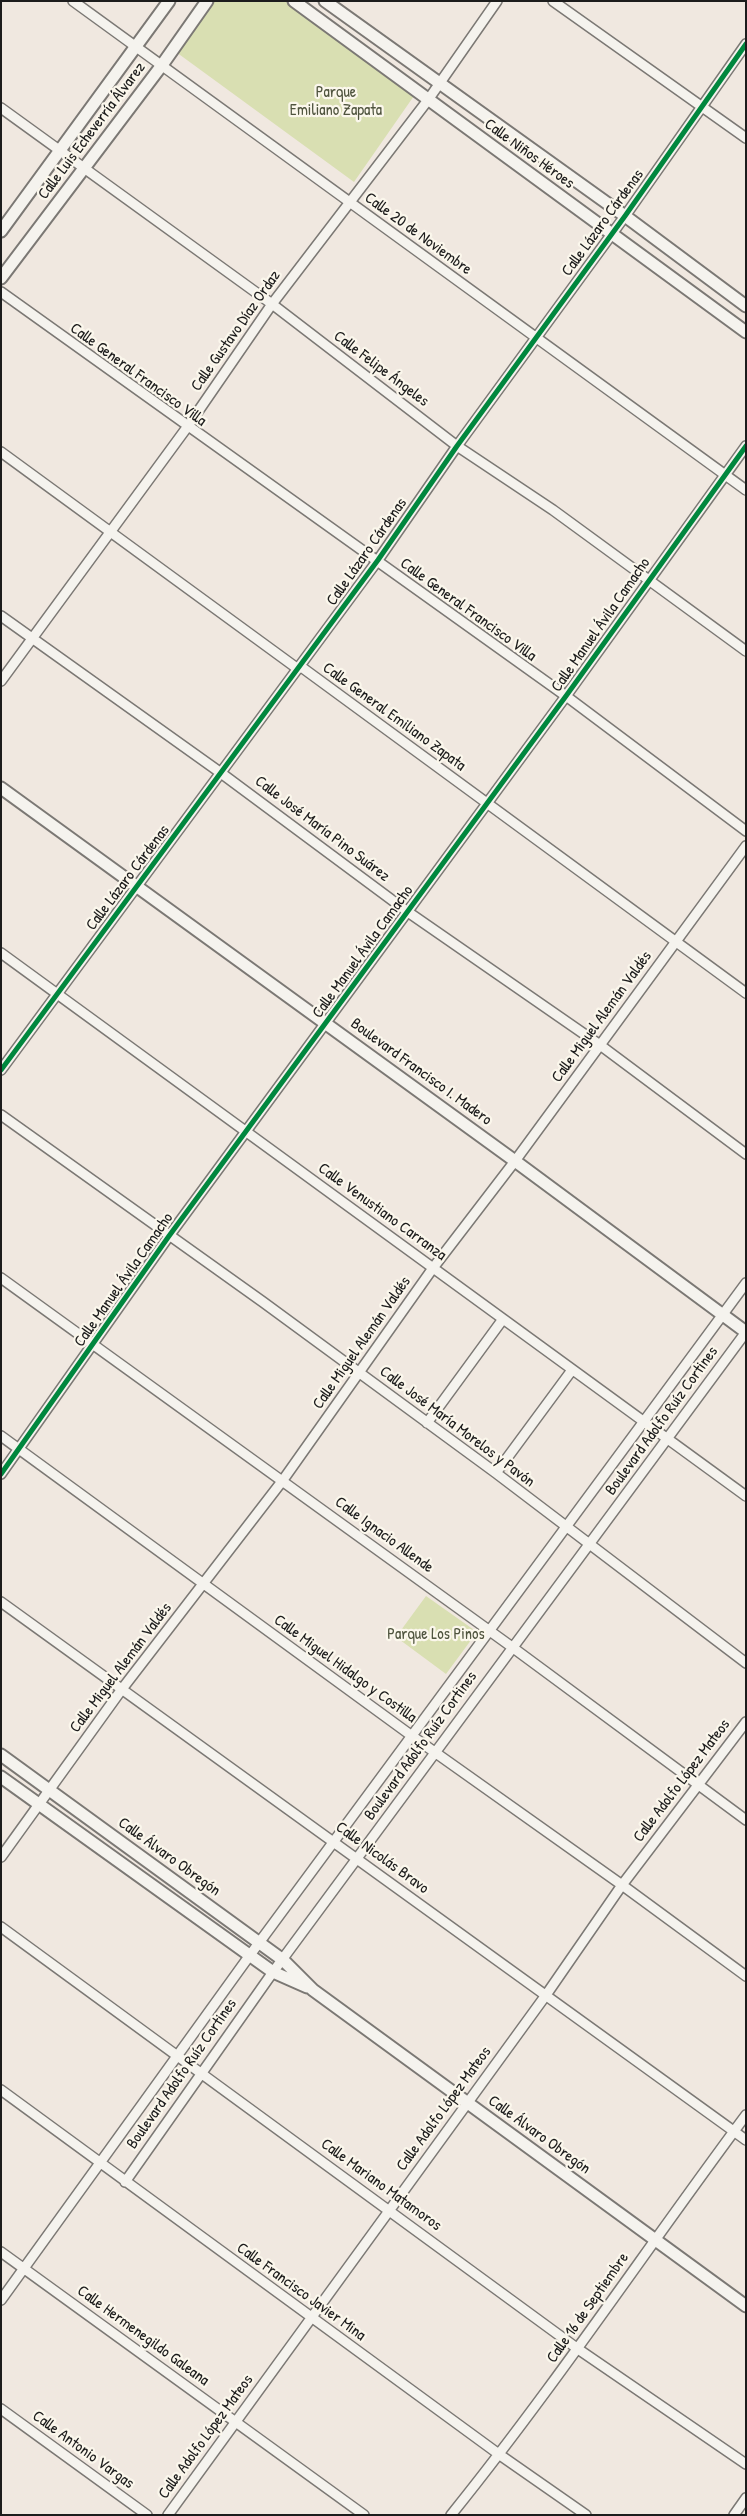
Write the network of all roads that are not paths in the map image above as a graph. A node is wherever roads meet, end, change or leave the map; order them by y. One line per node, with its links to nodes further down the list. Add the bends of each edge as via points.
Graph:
1 (73, 1): 9 (street, Calle 20 de Noviembre)
2 (168, 1): 9 (street, Calle Luis Echeverría Álvarez)
3 (207, 1): 10 (street, Calle Luis Echeverría Álvarez)
4 (294, 1): 12 (street, Calle Niños Héroes)
5 (326, 1): 11 (street, Calle Niños Héroes)
6 (497, 1): 11 (street, Calle Gustavo Díaz Ordaz)
7 (553, 1): 13 (street)
8 (746, 44): 13 (street, Calle Lázaro Cárdenas)
9 (137, 46): 10 (street, Calle 20 de Noviembre); 16 (street, Calle Luis Echeverría Álvarez)
10 (162, 64): 17 (street, Calle Luis Echeverría Álvarez); 18 (street, Calle 20 de Noviembre)
11 (439, 84): 12 (street, Calle Gustavo Díaz Ordaz); 19 (street, Calle Niños Héroes)
12 (428, 100): 18 (street, Calle Gustavo Díaz Ordaz); 21 (street, Calle Niños Héroes)
13 (703, 107): 15 (street); 19 (street, Calle Lázaro Cárdenas)
14 (1, 108): 16 (street, Calle Felipe Ángeles)
15 (746, 138)
16 (60, 150): 17 (street, Calle Felipe Ángeles); 20 (street, Calle Luis Echeverría Álvarez)
17 (84, 167): 22 (street, Calle Luis Echeverría Álvarez); 24 (street, Calle Felipe Ángeles)
18 (349, 202): 24 (street, Calle Gustavo Díaz Ordaz); 27 (street, Calle 20 de Noviembre)
19 (625, 216): 21 (street, Calle Lázaro Cárdenas); 25 (street, Calle Niños Héroes)
20 (1, 231)
21 (612, 234): 26 (street, Calle Niños Héroes); 27 (street, Calle Lázaro Cárdenas)
22 (1, 278)
23 (1, 292): 28 (street, Calle General Francisco Villa)
24 (272, 304): 28 (street, Calle Gustavo Díaz Ordaz); 29 (street, Calle Felipe Ángeles)
25 (746, 306)
26 (746, 332)
27 (534, 338): 29 (street, Calle Lázaro Cárdenas); 32 (street, Calle 20 de Noviembre)
28 (188, 426): 34 (street, Calle Gustavo Díaz Ordaz); 35 (street, Calle General Francisco Villa)
29 (457, 446): 35 (street, Calle Lázaro Cárdenas); 36 (street, Calle Felipe Ángeles)
30 (746, 446): 32 (street, Calle Manuel Ávila Camacho)
31 (1, 452): 34 (street, Calle General Emiliano Zapata)
32 (725, 475): 33 (street, Calle 20 de Noviembre); 36 (street, Calle Manuel Ávila Camacho)
33 (746, 490)
34 (110, 532): 38 (street, Calle Gustavo Díaz Ordaz); 40 (street, Calle General Emiliano Zapata)
35 (378, 560): 40 (street, Calle Lázaro Cárdenas); 42 (street, Calle General Francisco Villa)
36 (649, 580): 39 (street, Calle Felipe Ángeles); 42 (street, Calle Manuel Ávila Camacho)
37 (1, 616): 38 (street, Calle José María Pino Suárez)
38 (32, 638): 41 (street, Calle Gustavo Díaz Ordaz); 43 (street, Calle José María Pino Suárez)
39 (746, 651)
40 (298, 669): 43 (street, Calle Lázaro Cárdenas); 45 (street, Calle General Emiliano Zapata, via 300,666)
41 (1, 680)
42 (566, 696): 45 (street, Calle Manuel Ávila Camacho); 46 (street, Calle General Francisco Villa)
43 (222, 773): 48 (street, Calle Lázaro Cárdenas); 49 (street, Calle José María Pino Suárez)
44 (1, 788): 48 (street, Boulevard Francisco I. Madero)
45 (487, 804): 49 (street, Calle Manuel Ávila Camacho); 50 (street, Calle General Emiliano Zapata)
46 (746, 831)
47 (746, 846): 50 (street, Calle Miguel Alemán Valdés)
48 (137, 887): 52 (street, Calle Lázaro Cárdenas); 54 (street, Boulevard Francisco I. Madero)
49 (408, 912): 54 (street, Calle Manuel Ávila Camacho); 55 (street, Calle José María Pino Suárez)
50 (676, 942): 53 (street, Calle General Emiliano Zapata); 55 (street, Calle Miguel Alemán Valdés)
51 (1, 953): 52 (street, Calle Venustiano Carranza)
52 (57, 993): 56 (street, Calle Lázaro Cárdenas); 58 (street, Calle Venustiano Carranza)
53 (746, 993)
54 (326, 1023): 58 (street, Calle Manuel Ávila Camacho); 60 (street, Boulevard Francisco I. Madero)
55 (600, 1045): 59 (street, Calle José María Pino Suárez); 60 (street, Calle Miguel Alemán Valdés)
56 (1, 1070)
57 (1, 1115): 61 (street, Calle José María Morelos y Pavón)
58 (246, 1131): 61 (street, Calle Manuel Ávila Camacho); 62 (street, Calle Venustiano Carranza)
59 (746, 1154)
60 (515, 1161): 62 (street, Calle Miguel Alemán Valdés); 65 (street, Boulevard Francisco I. Madero)
61 (169, 1236): 68 (street, Calle Manuel Ávila Camacho); 70 (street, Calle José María Morelos y Pavón)
62 (433, 1268): 66 (street, Calle Venustiano Carranza); 70 (street, Calle Miguel Alemán Valdés)
63 (1, 1278): 68 (street, Calle Ignacio Allende)
64 (746, 1283): 65 (street, Boulevard Adolfo Ruíz Cortines)
65 (723, 1315): 67 (street, Boulevard Francisco I. Madero); 71 (street, Boulevard Adolfo Ruíz Cortines)
66 (503, 1319): 69 (street, Calle Venustiano Carranza); 72 (street)
67 (746, 1332): 74 (street, Boulevard Adolfo Ruíz Cortines)
68 (93, 1345): 75 (street, Calle Manuel Ávila Camacho); 78 (street, Calle Ignacio Allende)
69 (572, 1370): 71 (street, Calle Venustiano Carranza); 77 (street)
70 (360, 1374): 72 (street, Calle José María Morelos y Pavón); 78 (street, Calle Miguel Alemán Valdés)
71 (644, 1422): 74 (street, Calle Venustiano Carranza); 80 (street, Boulevard Adolfo Ruíz Cortines)
72 (427, 1423): 77 (street, Calle José María Morelos y Pavón)
73 (1, 1436): 75 (street, Calle Miguel Hidalgo y Costilla)
74 (666, 1438): 79 (street, Calle Venustiano Carranza); 81 (street, Boulevard Adolfo Ruíz Cortines)
75 (20, 1449): 76 (street, Calle Manuel Ávila Camacho); 82 (street, Calle Miguel Hidalgo y Costilla)
76 (1, 1474)
77 (496, 1474): 80 (street, Calle José María Morelos y Pavón)
78 (283, 1480): 82 (street, Calle Miguel Alemán Valdés); 84 (street, Calle Ignacio Allende)
79 (746, 1496)
80 (565, 1528): 81 (street, Calle José María Morelos y Pavón); 84 (street, Boulevard Adolfo Ruíz Cortines)
81 (589, 1546): 85 (street, Boulevard Adolfo Ruíz Cortines); 86 (street, Calle José María Morelos y Pavón)
82 (203, 1584): 87 (street, Calle Miguel Alemán Valdés); 89 (street, Calle Miguel Hidalgo y Costilla)
83 (1, 1602): 87 (street, Calle Nicolás Bravo)
84 (490, 1631): 85 (street, Calle Ignacio Allende); 89 (street, Boulevard Adolfo Ruíz Cortines)
85 (512, 1647): 90 (street, Boulevard Adolfo Ruíz Cortines); 93 (street, Calle Ignacio Allende)
86 (746, 1663)
87 (122, 1689): 94 (street, Calle Miguel Alemán Valdés); 97 (street, Calle Nicolás Bravo)
88 (746, 1722): 93 (street, Calle Adolfo López Mateos)
89 (412, 1736): 90 (street, Calle Miguel Hidalgo y Costilla); 97 (street, Boulevard Adolfo Ruíz Cortines)
90 (436, 1752): 99 (street, Boulevard Adolfo Ruíz Cortines); 100 (street, Calle Miguel Hidalgo y Costilla)
91 (1, 1755): 94 (street, Calle Álvaro Obregón)
92 (1, 1777): 95 (street, Calle Álvaro Obregón)
93 (698, 1786): 96 (street, Calle Ignacio Allende); 100 (street, Calle Adolfo López Mateos)
94 (51, 1791): 95 (street, Calle Miguel Alemán Valdés); 102 (street, Calle Álvaro Obregón)
95 (40, 1805): 98 (street, Calle Miguel Alemán Valdés); 103 (street, Calle Álvaro Obregón)
96 (746, 1820)
97 (334, 1842): 99 (street, Calle Nicolás Bravo); 102 (street, Boulevard Adolfo Ruíz Cortines)
98 (1, 1856)
99 (357, 1859): 104 (street, Boulevard Adolfo Ruíz Cortines); 108 (street, Calle Nicolás Bravo)
100 (622, 1884): 106 (street, Calle Miguel Hidalgo y Costilla); 108 (street, Calle Adolfo López Mateos)
101 (1, 1927): 109 (street, Calle Mariano Matamoros)
102 (259, 1943): 103 (street, Boulevard Adolfo Ruíz Cortines); 104 (street, Calle Álvaro Obregón)
103 (250, 1955): 105 (street, Calle Álvaro Obregón); 109 (street, Boulevard Adolfo Ruíz Cortines)
104 (283, 1960): 105 (street, Boulevard Adolfo Ruíz Cortines); 107 (street, Calle Álvaro Obregón)
105 (272, 1972): 107 (street, Calle Álvaro Obregón); 110 (street, Boulevard Adolfo Ruíz Cortines)
106 (746, 1976)
107 (313, 1990): 112 (street, Calle Álvaro Obregón)
108 (546, 1995): 112 (street, Calle Adolfo López Mateos); 114 (street, Calle Nicolás Bravo)
109 (178, 2054): 110 (street, Calle Mariano Matamoros); 116 (street, Boulevard Adolfo Ruíz Cortines)
110 (200, 2071): 117 (street, Boulevard Adolfo Ruíz Cortines); 118 (street, Calle Mariano Matamoros)
111 (1, 2090): 116 (street, Calle Francisco Javier Mina)
112 (467, 2102): 118 (street, Calle Adolfo López Mateos); 119 (street, Calle Álvaro Obregón)
113 (746, 2115): 114 (street, Calle 16 de Septiembre)
114 (734, 2131): 115 (street, Calle Nicolás Bravo); 119 (street, Calle 16 de Septiembre)
115 (746, 2140)
116 (98, 2163): 117 (street, Calle Francisco Javier Mina); 121 (street, Boulevard Adolfo Ruíz Cortines)
117 (124, 2182): 124 (street, Calle Francisco Javier Mina)
118 (389, 2210): 124 (street, Calle Adolfo López Mateos); 125 (street, Calle Mariano Matamoros)
119 (654, 2239): 123 (street, Calle Álvaro Obregón); 125 (street, Calle 16 de Septiembre)
120 (1, 2252): 121 (street, Calle Hermenegildo Galeana)
121 (24, 2269): 122 (street, Boulevard Adolfo Ruíz Cortines); 127 (street, Calle Hermenegildo Galeana)
122 (1, 2300)
123 (746, 2306)
124 (311, 2318): 127 (street, Calle Adolfo López Mateos); 128 (street, Calle Francisco Javier Mina)
125 (578, 2349): 128 (street, Calle 16 de Septiembre); 129 (street, Calle Mariano Matamoros)
126 (1, 2409): 131 (street, Calle Antonio Vargas)
127 (235, 2422): 132 (street, Calle Adolfo López Mateos); 133 (street, Calle Hermenegildo Galeana)
128 (500, 2455): 134 (street, Calle 16 de Septiembre); 135 (street, Calle Francisco Javier Mina)
129 (746, 2464)
130 (746, 2498): 136 (street)
131 (147, 2515)
132 (168, 2515)
133 (364, 2515)
134 (451, 2515)
135 (586, 2515)
136 (734, 2515)

